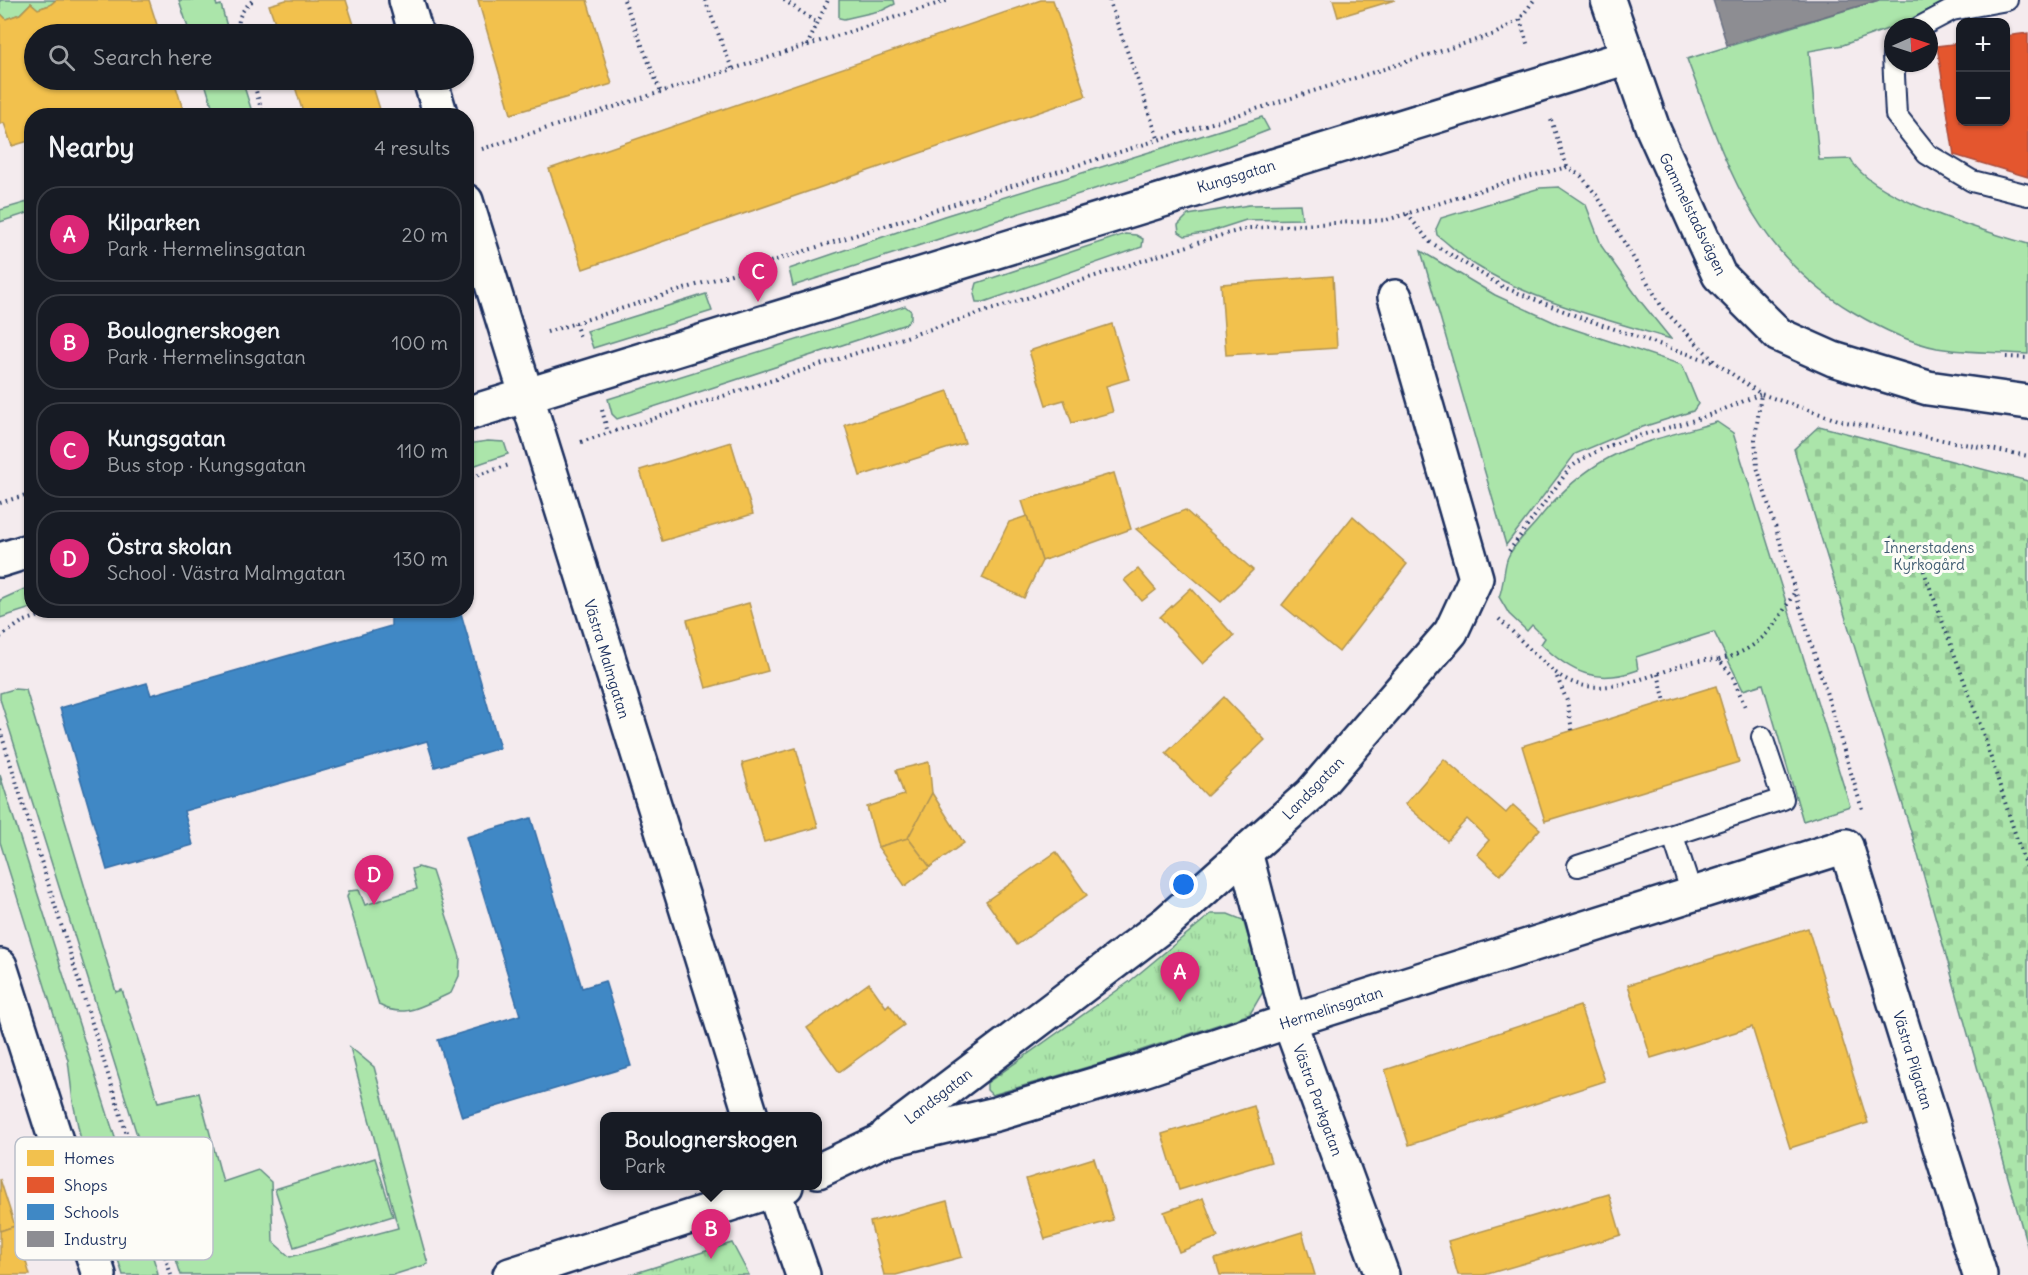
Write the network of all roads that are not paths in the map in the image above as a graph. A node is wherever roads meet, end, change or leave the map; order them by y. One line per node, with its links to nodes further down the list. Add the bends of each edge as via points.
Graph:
1 (406, 0): 5 (street)
2 (1608, 0): 6 (street, Gammelstadsvägen)
3 (2007, 0): 4 (lane, via 1952,10)
4 (1937, 18)
5 (413, 24)
6 (1628, 57): 13 (street, Kungsgatan); 14 (street, Gammelstadsvägen, via 1653,129 1719,275 1779,335 1833,359 1928,388)
7 (1894, 72): 10 (lane, via 1896,115 1927,154 1972,181)
8 (433, 90): 9 (street)
9 (439, 108)
10 (2028, 195)
11 (474, 227): 13 (street, Västra Malmgatan)
12 (1395, 297): 21 (street, Landsgatan, via 1476,578 1451,632 1311,794)
13 (525, 396): 15 (street, Kungsgatan); 26 (street, Västra Malmgatan)
14 (2028, 402)
15 (474, 412)
16 (24, 552): 17 (street)
17 (0, 560)
18 (1762, 737): 19 (lane, via 1783,799)
19 (1673, 836): 22 (lane); 23 (lane)
20 (1845, 846): 23 (street, Hermelinsgatan); 37 (street, Västra Pilgatan)
21 (1245, 852): 25 (street, Västra Parkgatan); 28 (street, Landsgatan, via 1166,923)
22 (1578, 866)
23 (1692, 894): 25 (street, Hermelinsgatan)
24 (0, 966): 27 (street)
25 (1289, 1021): 28 (street, Hermelinsgatan, via 996,1114); 36 (street, Västra Parkgatan)
26 (749, 1112)
27 (55, 1137)
28 (879, 1142): 29 (street, Hermelinsgatan)
29 (822, 1169)
30 (768, 1190): 34 (street)
31 (778, 1190): 35 (street)
32 (94, 1260): 33 (street)
33 (99, 1275)
34 (510, 1275)
35 (803, 1275)
36 (1382, 1275)
37 (1980, 1275)

